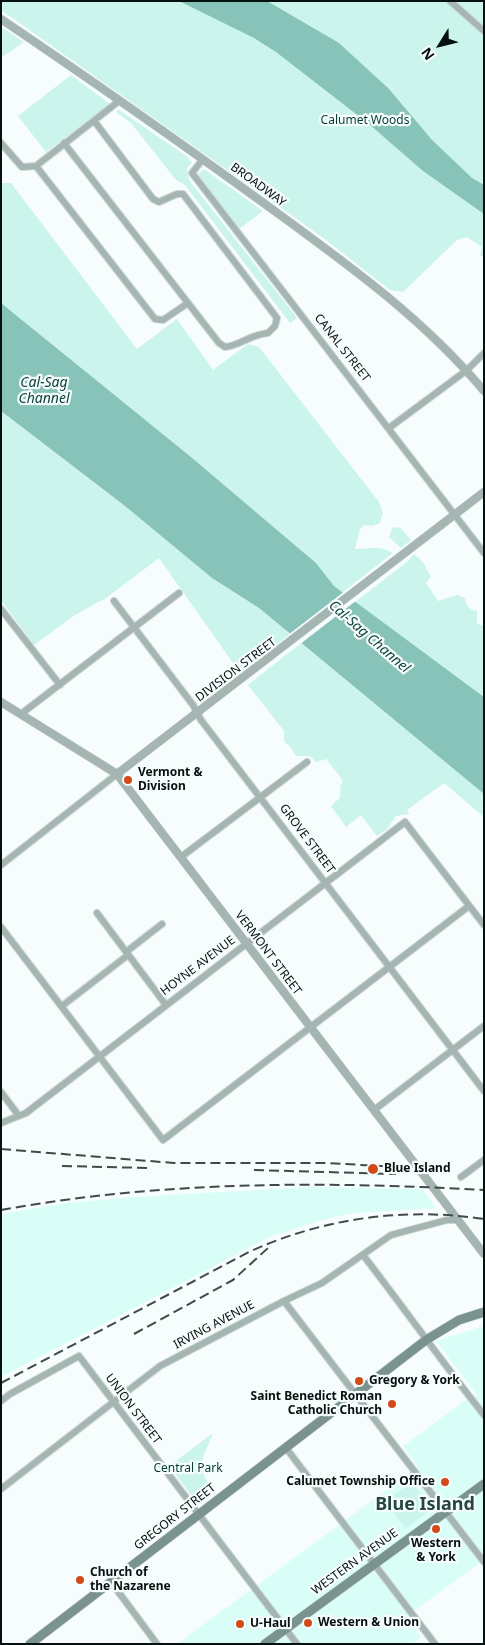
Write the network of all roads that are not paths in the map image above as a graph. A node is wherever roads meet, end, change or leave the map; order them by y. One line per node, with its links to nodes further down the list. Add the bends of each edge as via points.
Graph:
1 (450, 1): 3 (street)
2 (1, 19): 4 (street, BROADWAY)
3 (484, 31)
4 (119, 100): 5 (street); 8 (street, BROADWAY)
5 (94, 122): 7 (street); 10 (street, via 153,198 159,202 183,194 277,318 268,333 250,336 225,348)
6 (1, 143): 9 (street, via 22,167)
7 (64, 143): 9 (street); 10 (street)
8 (203, 159): 12 (street, BROADWAY, via 368,279); 14 (street, CANAL STREET, via 192,173)
9 (36, 166): 10 (street, via 155,319 163,320)
10 (188, 303)
11 (484, 353): 12 (street)
12 (467, 370): 13 (street, BROADWAY); 14 (street)
13 (484, 391)
14 (389, 428): 16 (street, CANAL STREET)
15 (484, 492): 16 (street, DIVISION STREET)
16 (455, 514): 17 (street, CANAL STREET); 24 (street, DIVISION STREET)
17 (484, 553)
18 (179, 593): 21 (street)
19 (114, 601): 21 (street, GROVE STREET)
20 (1, 608): 22 (street)
21 (134, 628): 22 (street); 24 (street, GROVE STREET)
22 (60, 685): 25 (street)
23 (1, 702): 25 (street, VERMONT STREET)
24 (198, 713): 27 (street, DIVISION STREET); 28 (street, GROVE STREET)
25 (21, 714): 27 (street, VERMONT STREET)
26 (307, 762): 28 (street)
27 (117, 774): 29 (street, VERMONT STREET); 30 (street, DIVISION STREET)
28 (261, 798): 29 (street); 31 (street, GROVE STREET)
29 (181, 857): 37 (street, VERMONT STREET)
30 (1, 865)
31 (326, 882): 32 (street, HOYNE AVENUE, via 405,822); 37 (street, HOYNE AVENUE); 39 (street, GROVE STREET)
32 (469, 906): 35 (street); 39 (street)
33 (97, 913): 38 (street)
34 (162, 924): 38 (street)
35 (484, 925)
36 (1, 927): 41 (street)
37 (246, 943): 40 (street, HOYNE AVENUE); 43 (street, VERMONT STREET)
38 (127, 954): 40 (street); 41 (street)
39 (390, 966): 43 (street); 44 (street, GROVE STREET)
40 (166, 1005): 45 (street, HOYNE AVENUE)
41 (62, 1006): 45 (street)
42 (484, 1026): 44 (street)
43 (311, 1028): 45 (street, via 163,1140); 48 (street, VERMONT STREET)
44 (453, 1050): 46 (street, GROVE STREET); 48 (street)
45 (100, 1056): 49 (street, HOYNE AVENUE)
46 (484, 1091)
47 (1, 1092): 49 (street)
48 (374, 1110): 53 (street, VERMONT STREET)
49 (19, 1116): 50 (street, HOYNE AVENUE)
50 (1, 1123)
51 (484, 1160): 52 (street)
52 (461, 1177)
53 (458, 1220): 54 (street, VERMONT STREET); 55 (street, IRVING AVENUE, via 402,1231 379,1242)
54 (484, 1254)
55 (363, 1255): 56 (street, IRVING AVENUE, via 322,1283); 58 (street)
56 (284, 1301): 59 (street); 61 (street, IRVING AVENUE, via 160,1366)
57 (484, 1312): 58 (main road, GREGORY STREET, via 459,1320)
58 (426, 1340): 59 (main road, GREGORY STREET); 62 (street)
59 (356, 1394): 63 (main road, GREGORY STREET); 66 (street)
60 (1, 1401): 61 (street, UNION STREET, via 78,1356)
61 (113, 1402): 65 (street, IRVING AVENUE); 67 (street, UNION STREET)
62 (484, 1415)
63 (286, 1448): 67 (main road, GREGORY STREET); 69 (street)
64 (484, 1484): 66 (main road, WESTERN AVENUE)
65 (1, 1489)
66 (445, 1512): 68 (street); 69 (main road, WESTERN AVENUE)
67 (199, 1514): 70 (main road, GREGORY STREET); 71 (street, UNION STREET)
68 (484, 1562)
69 (374, 1564): 71 (main road, WESTERN AVENUE); 76 (street)
70 (111, 1582): 72 (main road, GREGORY STREET); 73 (street)
71 (286, 1628): 74 (main road, WESTERN AVENUE); 75 (street, UNION STREET)
72 (30, 1644)
73 (157, 1644)
74 (265, 1644)
75 (297, 1644)
76 (435, 1644)

